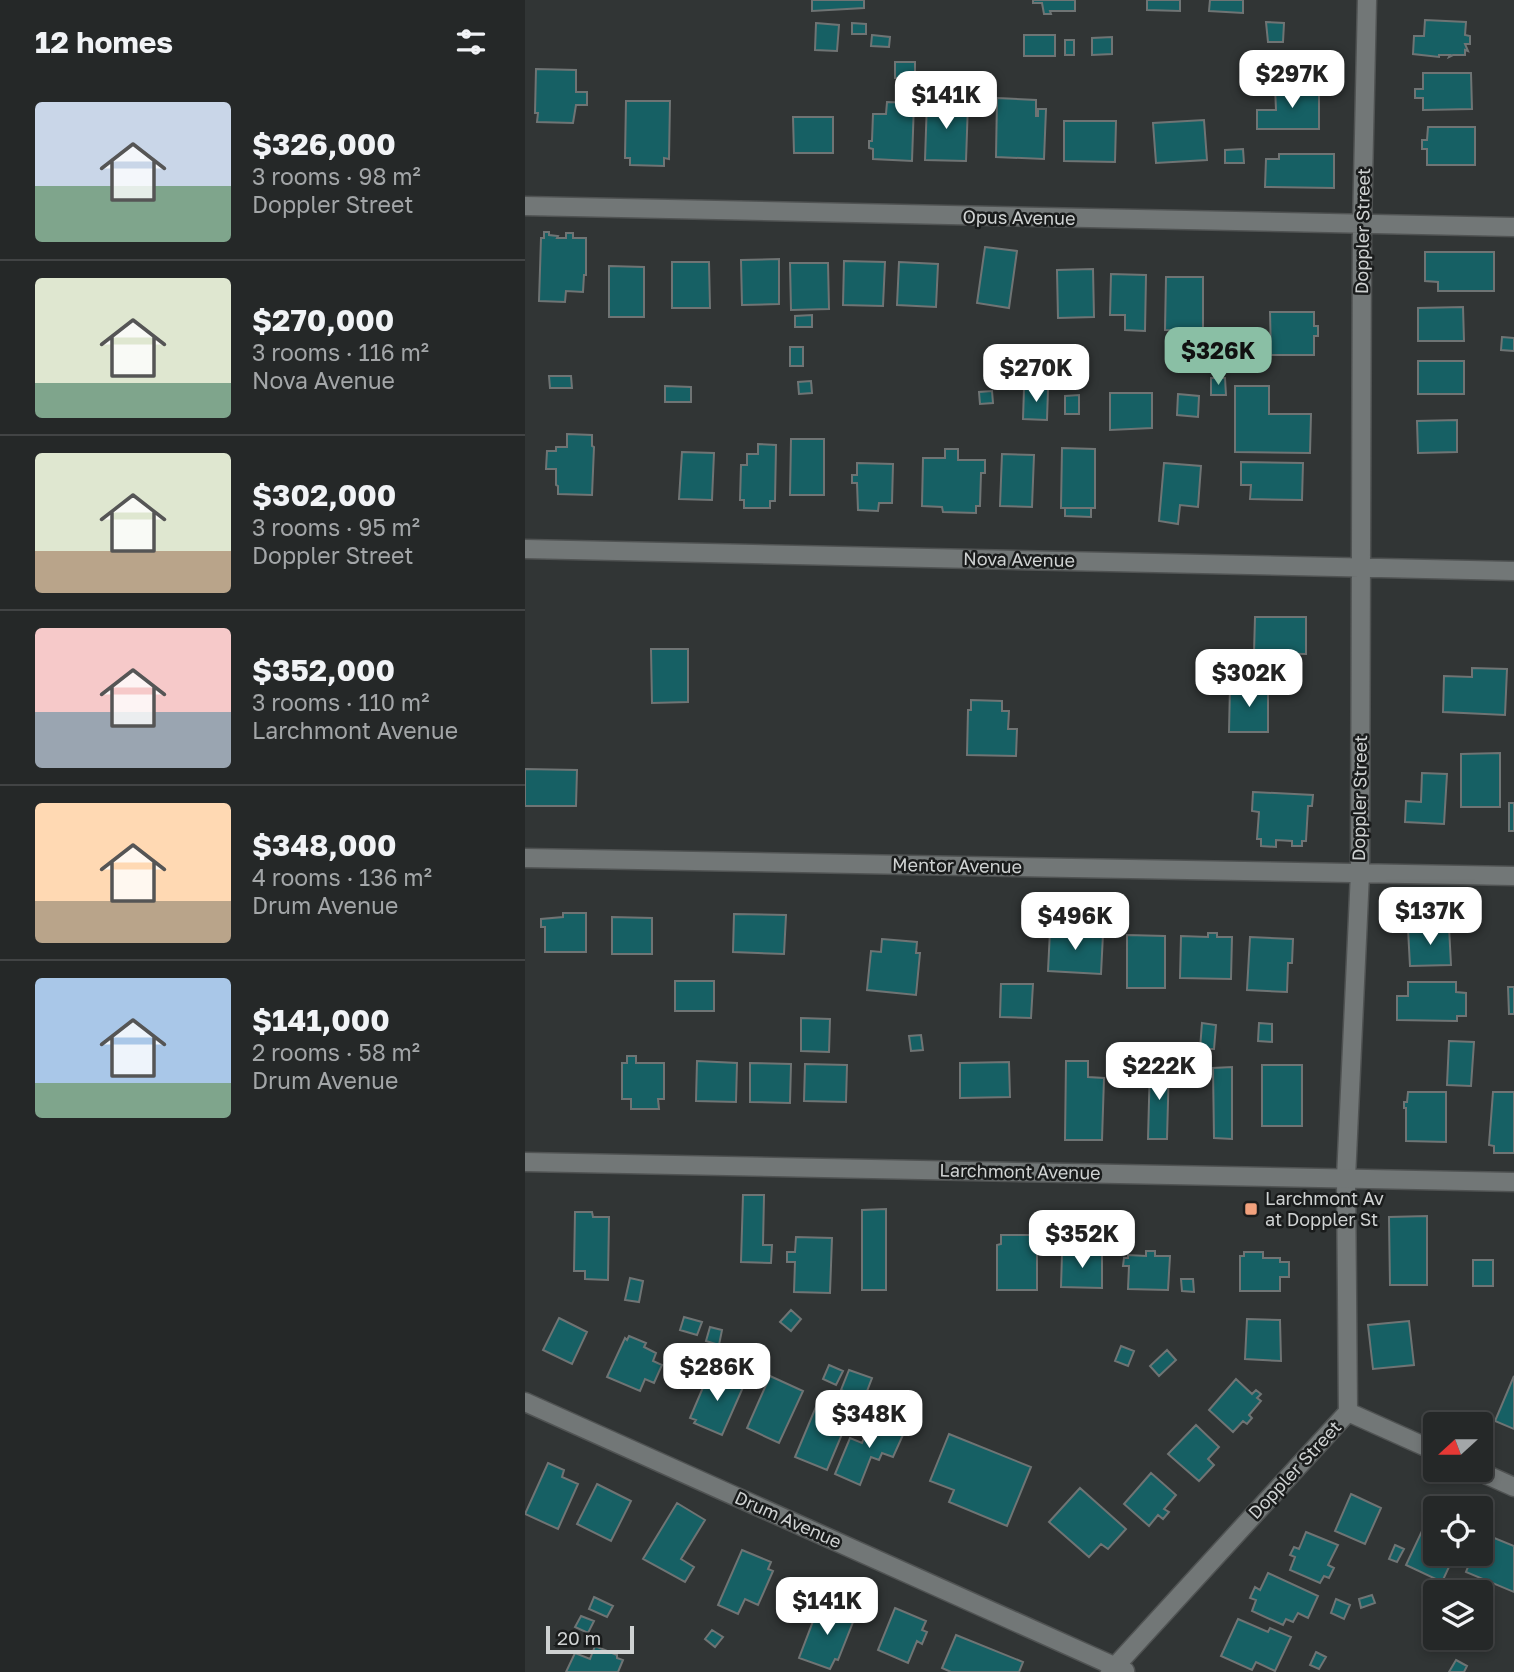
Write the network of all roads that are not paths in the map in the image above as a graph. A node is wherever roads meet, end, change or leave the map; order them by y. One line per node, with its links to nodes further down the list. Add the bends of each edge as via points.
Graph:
1 (1367, 0): 3 (street, Doppler Street)
2 (525, 206): 3 (street, Opus Avenue)
3 (1362, 226): 4 (street, Opus Avenue); 6 (street, Doppler Street)
4 (1514, 228)
5 (525, 549): 6 (street, Nova Avenue)
6 (1362, 568): 7 (street, Nova Avenue); 9 (street, Doppler Street)
7 (1514, 571)
8 (525, 858): 9 (street, Mentor Avenue)
9 (1360, 873): 10 (street, Mentor Avenue); 12 (street, Doppler Street)
10 (1514, 876)
11 (525, 1162): 12 (street, Larchmont Avenue)
12 (1346, 1178): 13 (street, Larchmont Avenue); 15 (street, Doppler Street)
13 (1514, 1182)
14 (525, 1402): 19 (street, Drum Avenue)
15 (1348, 1412): 16 (street); 19 (street, Doppler Street)
16 (1423, 1446)
17 (1493, 1478): 18 (street)
18 (1514, 1487)
19 (1117, 1670)

